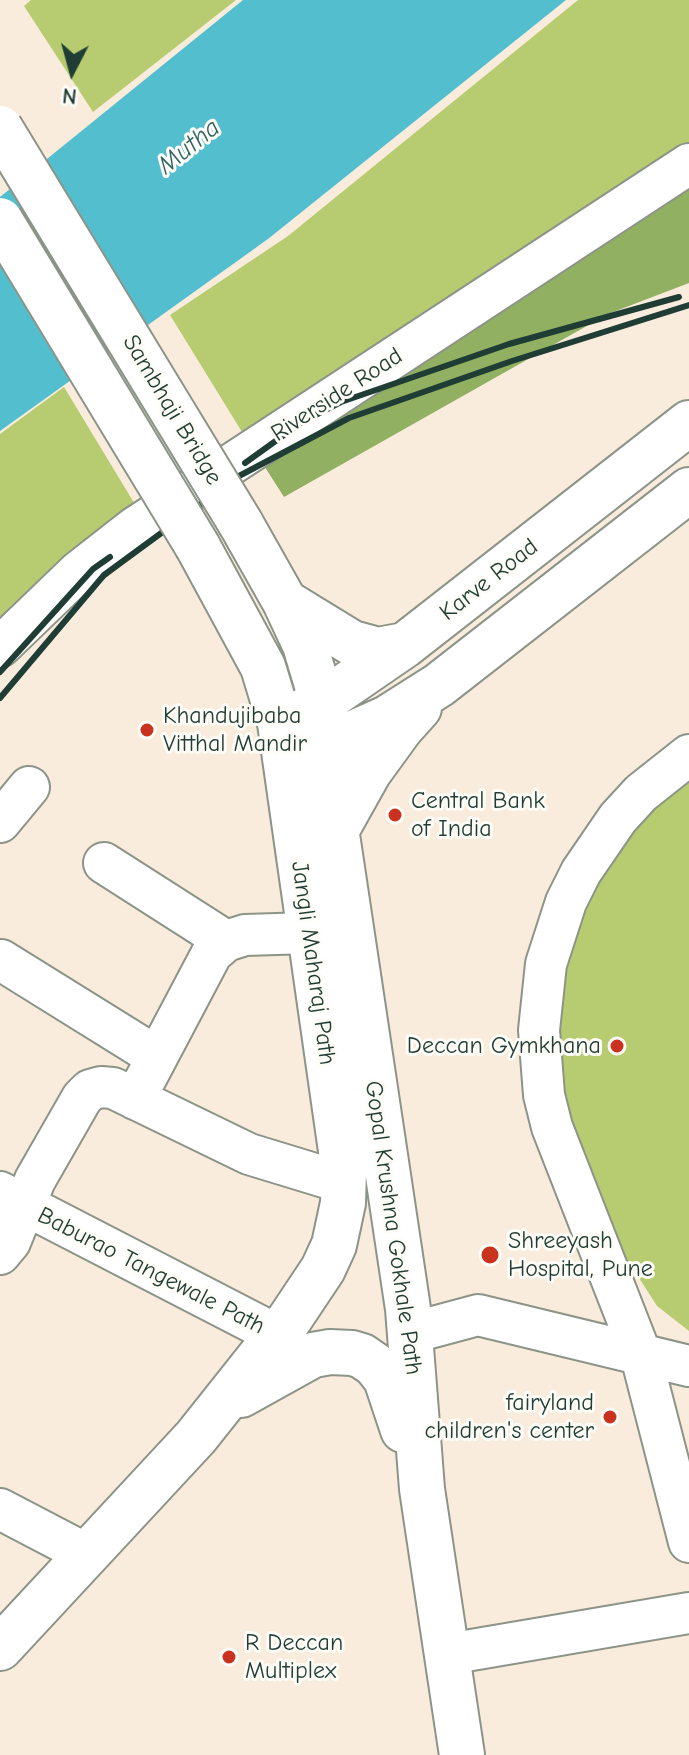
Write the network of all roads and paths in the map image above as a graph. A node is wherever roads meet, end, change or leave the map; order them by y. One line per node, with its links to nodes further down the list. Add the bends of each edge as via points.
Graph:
1 (0, 128): 6 (main road, Sambhaji Bridge, bridge)
2 (689, 164): 8 (street, Riverside Road, via 134,528 79,571)
3 (0, 220): 9 (main road, Sambhaji Bridge, bridge, via 198,547)
4 (689, 423): 7 (main road, Karve Road)
5 (689, 490): 10 (main road, Karve Road)
6 (285, 602): 7 (main road, via 352,643 378,650); 11 (main road, Sambhaji Bridge, via 305,645)
7 (405, 645): 11 (main road, Karve Road)
8 (0, 647)
9 (263, 667): 12 (main road, Jangli Maharaj Path)
10 (439, 685): 11 (main road, Karve Road, via 387,718); 16 (main road, via 369,772)
11 (326, 723): 12 (main road, Karve Road); 16 (main road, Gopal Krushna Gokhale Path)
12 (283, 742): 18 (main road, Jangli Maharaj Path)
13 (689, 755): 28 (street, via 641,793 581,872 555,933 541,997 540,1063 552,1127)
14 (29, 787): 15 (street)
15 (0, 822)
16 (336, 831): 27 (main road, Gopal Krushna Gokhale Path)
17 (104, 863): 19 (street)
18 (309, 933): 19 (street, via 245,935); 23 (main road, Jangli Maharaj Path)
19 (226, 941): 21 (street, via 212,953)
20 (1, 960): 21 (street)
21 (157, 1057): 22 (street)
22 (135, 1099): 23 (street); 24 (street, via 113,1088 90,1090 35,1180)
23 (344, 1193): 26 (main road, Gopal Krushna Gokhale Path, via 334,1245)
24 (12, 1199): 25 (street, via 10,1242); 26 (street, Baburao Tangewale Path)
25 (0, 1254)
26 (283, 1328): 30 (main road)
27 (411, 1333): 28 (street, via 478,1315); 31 (main road, Gopal Krushna Gokhale Path)
28 (640, 1352): 29 (street); 33 (street)
29 (689, 1366)
30 (223, 1406): 31 (main road, via 313,1355 362,1356 386,1379); 34 (main road)
31 (422, 1489): 37 (main road, Gopal Krushna Gokhale Path)
32 (7, 1524): 34 (street)
33 (689, 1542)
34 (88, 1555): 36 (main road)
35 (689, 1613): 37 (street)
36 (0, 1648)
37 (448, 1654): 38 (main road, Gopal Krushna Gokhale Path)
38 (462, 1755)

